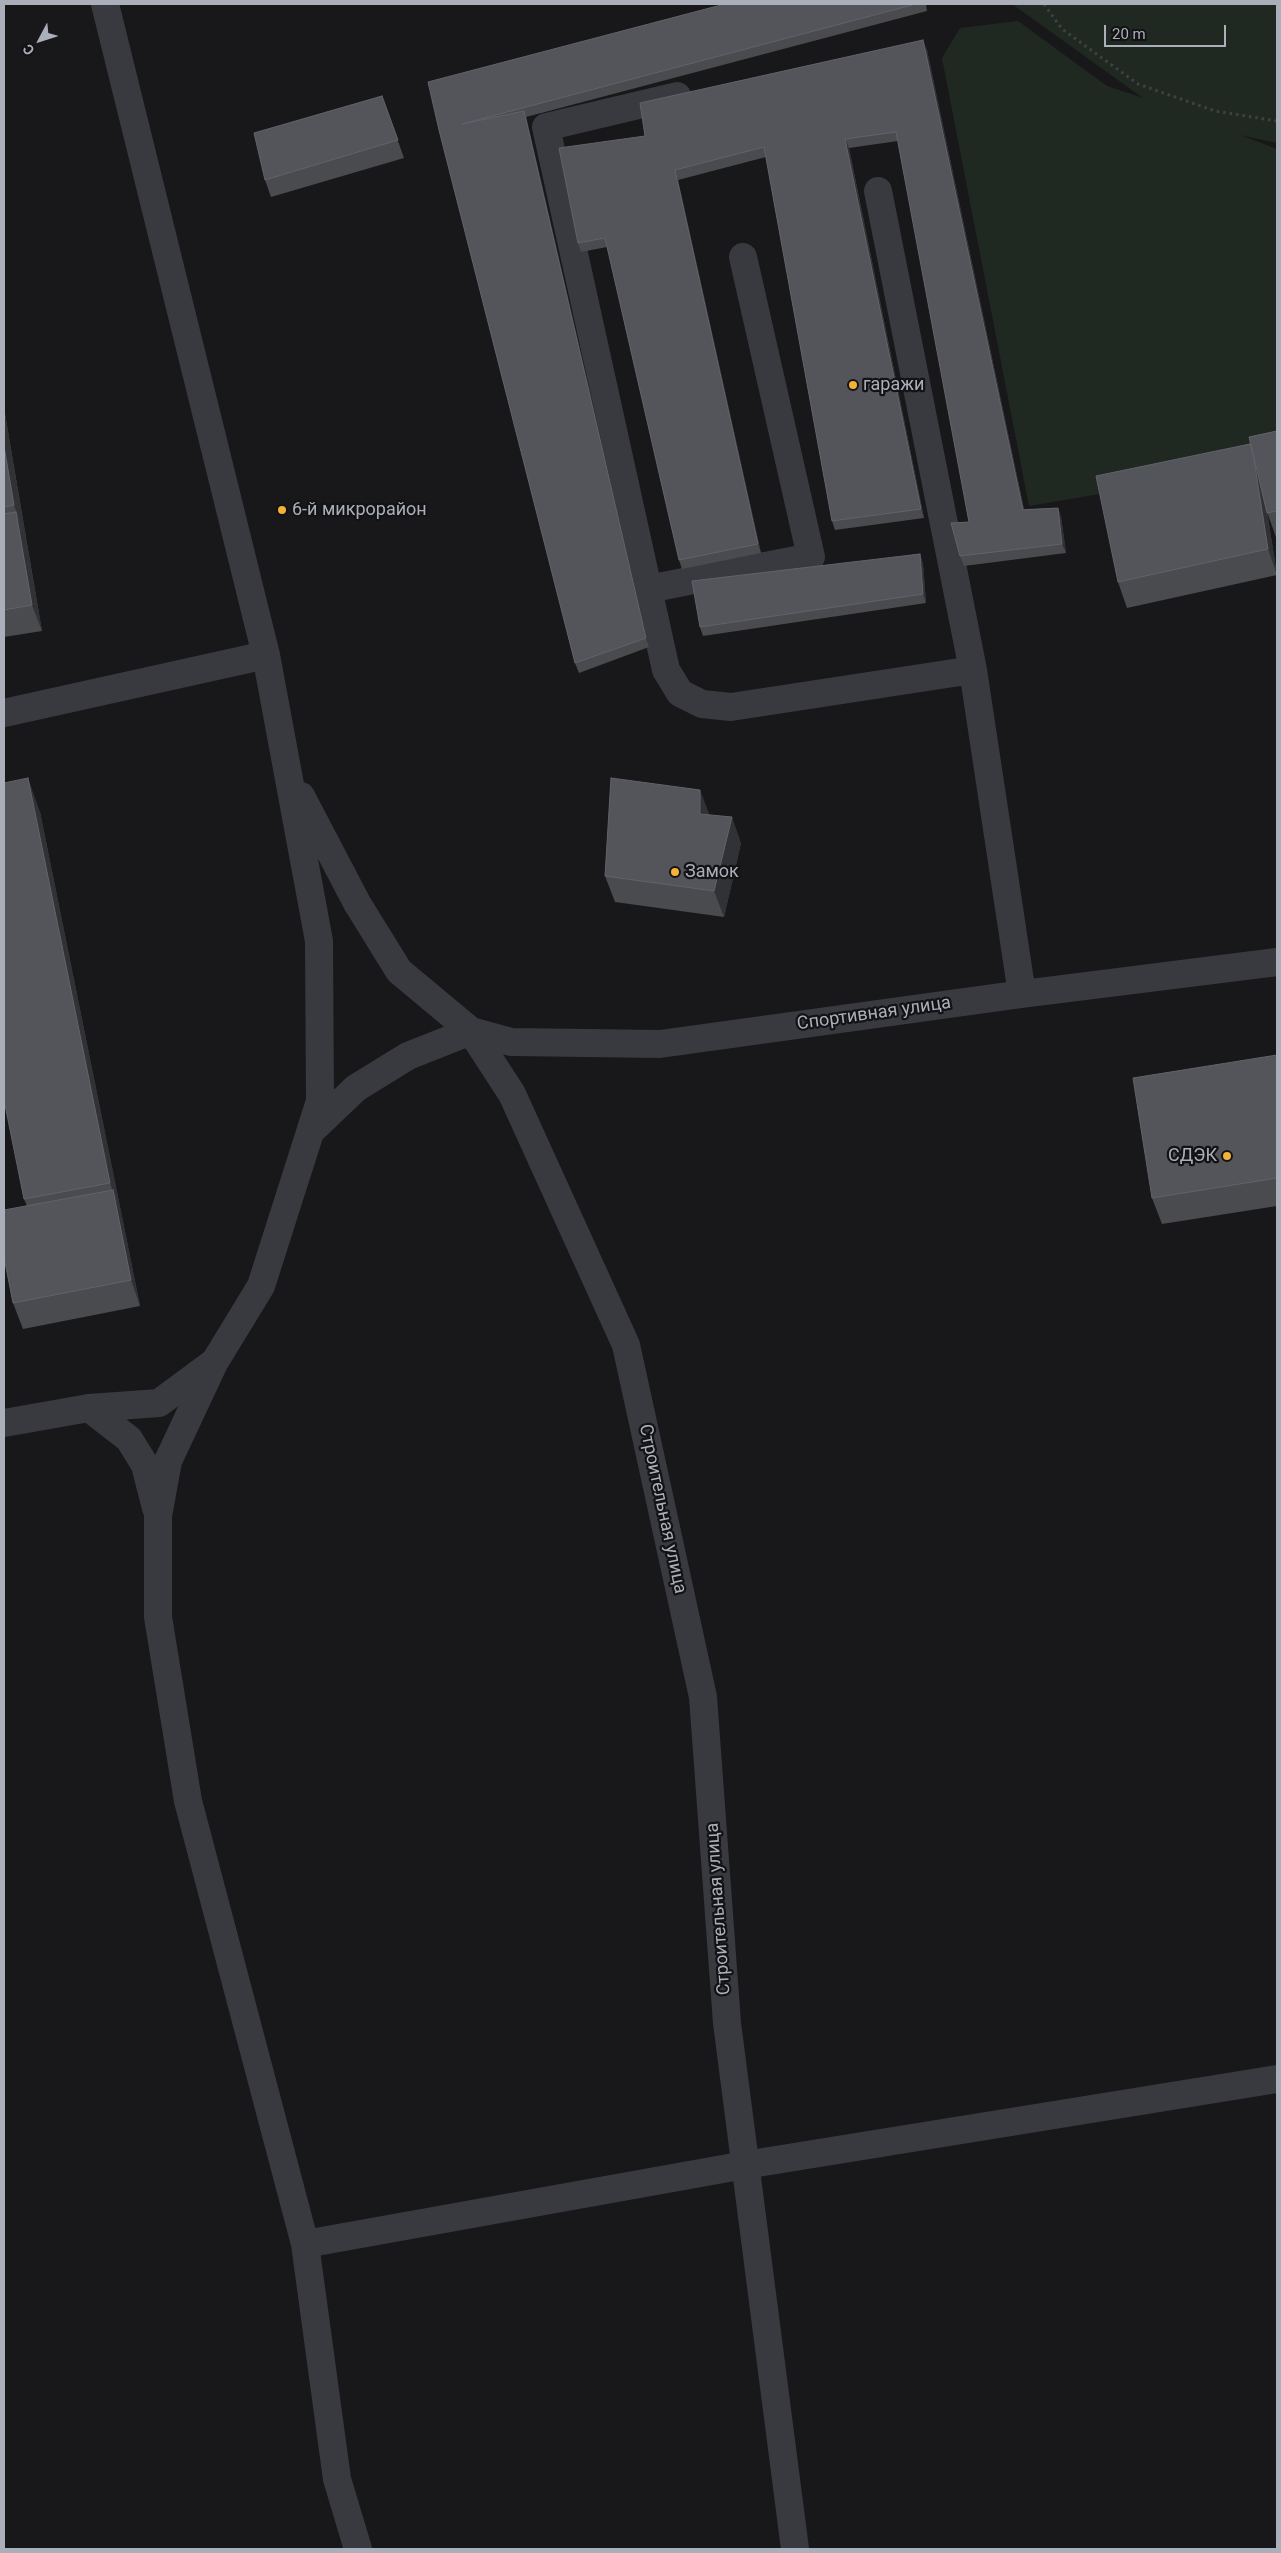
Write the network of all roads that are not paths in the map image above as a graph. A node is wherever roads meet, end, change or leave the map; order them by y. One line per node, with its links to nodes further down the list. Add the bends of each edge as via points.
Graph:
1 (105, 4): 6 (street)
2 (700, 91): 5 (street, via 546,127)
3 (878, 191): 7 (street)
4 (743, 258): 5 (street, via 811,557)
5 (648, 589): 7 (street, via 666,670 680,693 702,704 731,708)
6 (266, 655): 8 (street); 9 (street)
7 (973, 670): 11 (street)
8 (4, 713)
9 (288, 769): 12 (street, via 357,903 399,971); 13 (street, via 319,941 320,1101)
10 (1277, 962): 11 (street, Спортивная улица)
11 (1022, 994): 12 (street, Спортивная улица, via 660,1044 511,1042)
12 (471, 1031): 13 (street, via 408,1056 356,1088); 19 (street, Строительная улица, via 512,1094 626,1345 703,1697 727,2023)
13 (311, 1130): 14 (street, via 260,1286)
14 (214, 1363): 15 (street, via 159,1403); 17 (street, via 168,1461)
15 (89, 1408): 16 (street); 17 (street, via 129,1439 145,1465)
16 (4, 1423)
17 (158, 1516): 20 (street, via 158,1617 188,1801)
18 (1277, 2079): 19 (street)
19 (745, 2165): 20 (street); 22 (street, Строительная улица)
20 (305, 2244): 21 (street, via 337,2479)
21 (358, 2549)
22 (795, 2549)

